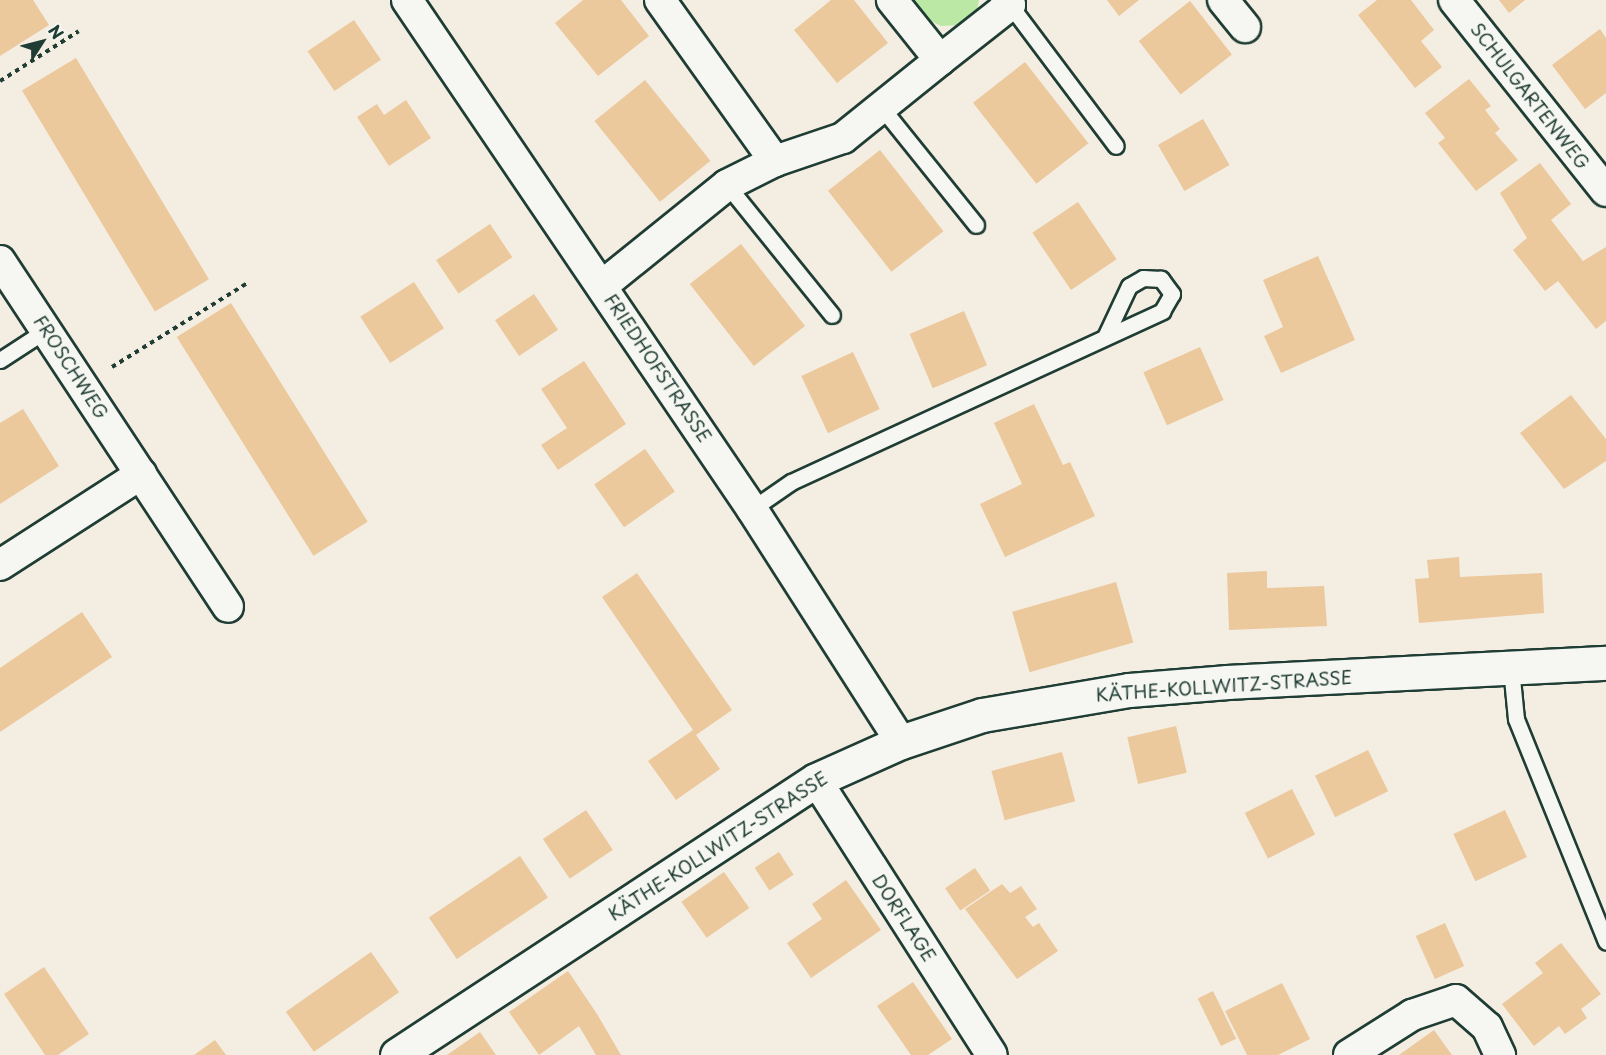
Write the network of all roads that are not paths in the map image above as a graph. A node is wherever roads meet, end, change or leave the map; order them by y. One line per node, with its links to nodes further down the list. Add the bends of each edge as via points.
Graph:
1 (407, 0): 16 (street, FRIEDHOFSTRASSE)
2 (660, 0): 11 (street)
3 (892, 0): 8 (street)
4 (1223, 0): 7 (street)
5 (1454, 0): 13 (street, SCHULGARTENWEG)
6 (1008, 2): 8 (street); 10 (lane)
7 (1245, 27)
8 (940, 60): 9 (street)
9 (882, 108): 11 (street, via 843,138); 14 (lane)
10 (1116, 147)
11 (775, 161): 12 (street)
12 (727, 185): 16 (street); 17 (lane)
13 (1606, 191)
14 (976, 225)
15 (0, 261): 18 (street, FROSCHWEG)
16 (603, 285): 22 (street, FRIEDHOFSTRASSE)
17 (832, 315)
18 (46, 330): 20 (lane); 21 (street, FROSCHWEG)
19 (1105, 337): 19 (lane, via 1162,312 1172,294 1161,279 1143,278 1129,286); 22 (lane, via 791,482)
20 (0, 360)
21 (141, 474): 23 (street); 24 (street, FROSCHWEG)
22 (752, 509): 27 (street, FRIEDHOFSTRASSE)
23 (0, 565)
24 (228, 607)
25 (1606, 663): 26 (street, KÄTHE-KOLLWITZ-STRASSE)
26 (1511, 668): 27 (street, KÄTHE-KOLLWITZ-STRASSE, via 1129,690 982,715); 29 (lane, via 1516,718)
27 (901, 742): 28 (street, KÄTHE-KOLLWITZ-STRASSE)
28 (816, 780): 30 (street, KÄTHE-KOLLWITZ-STRASSE); 31 (street, DORFLAGE)
29 (1606, 942)
30 (397, 1055)
31 (992, 1055)
32 (1349, 1055): 33 (street, via 1412,1015 1456,1000 1474,1011 1487,1027)
33 (1500, 1055)

